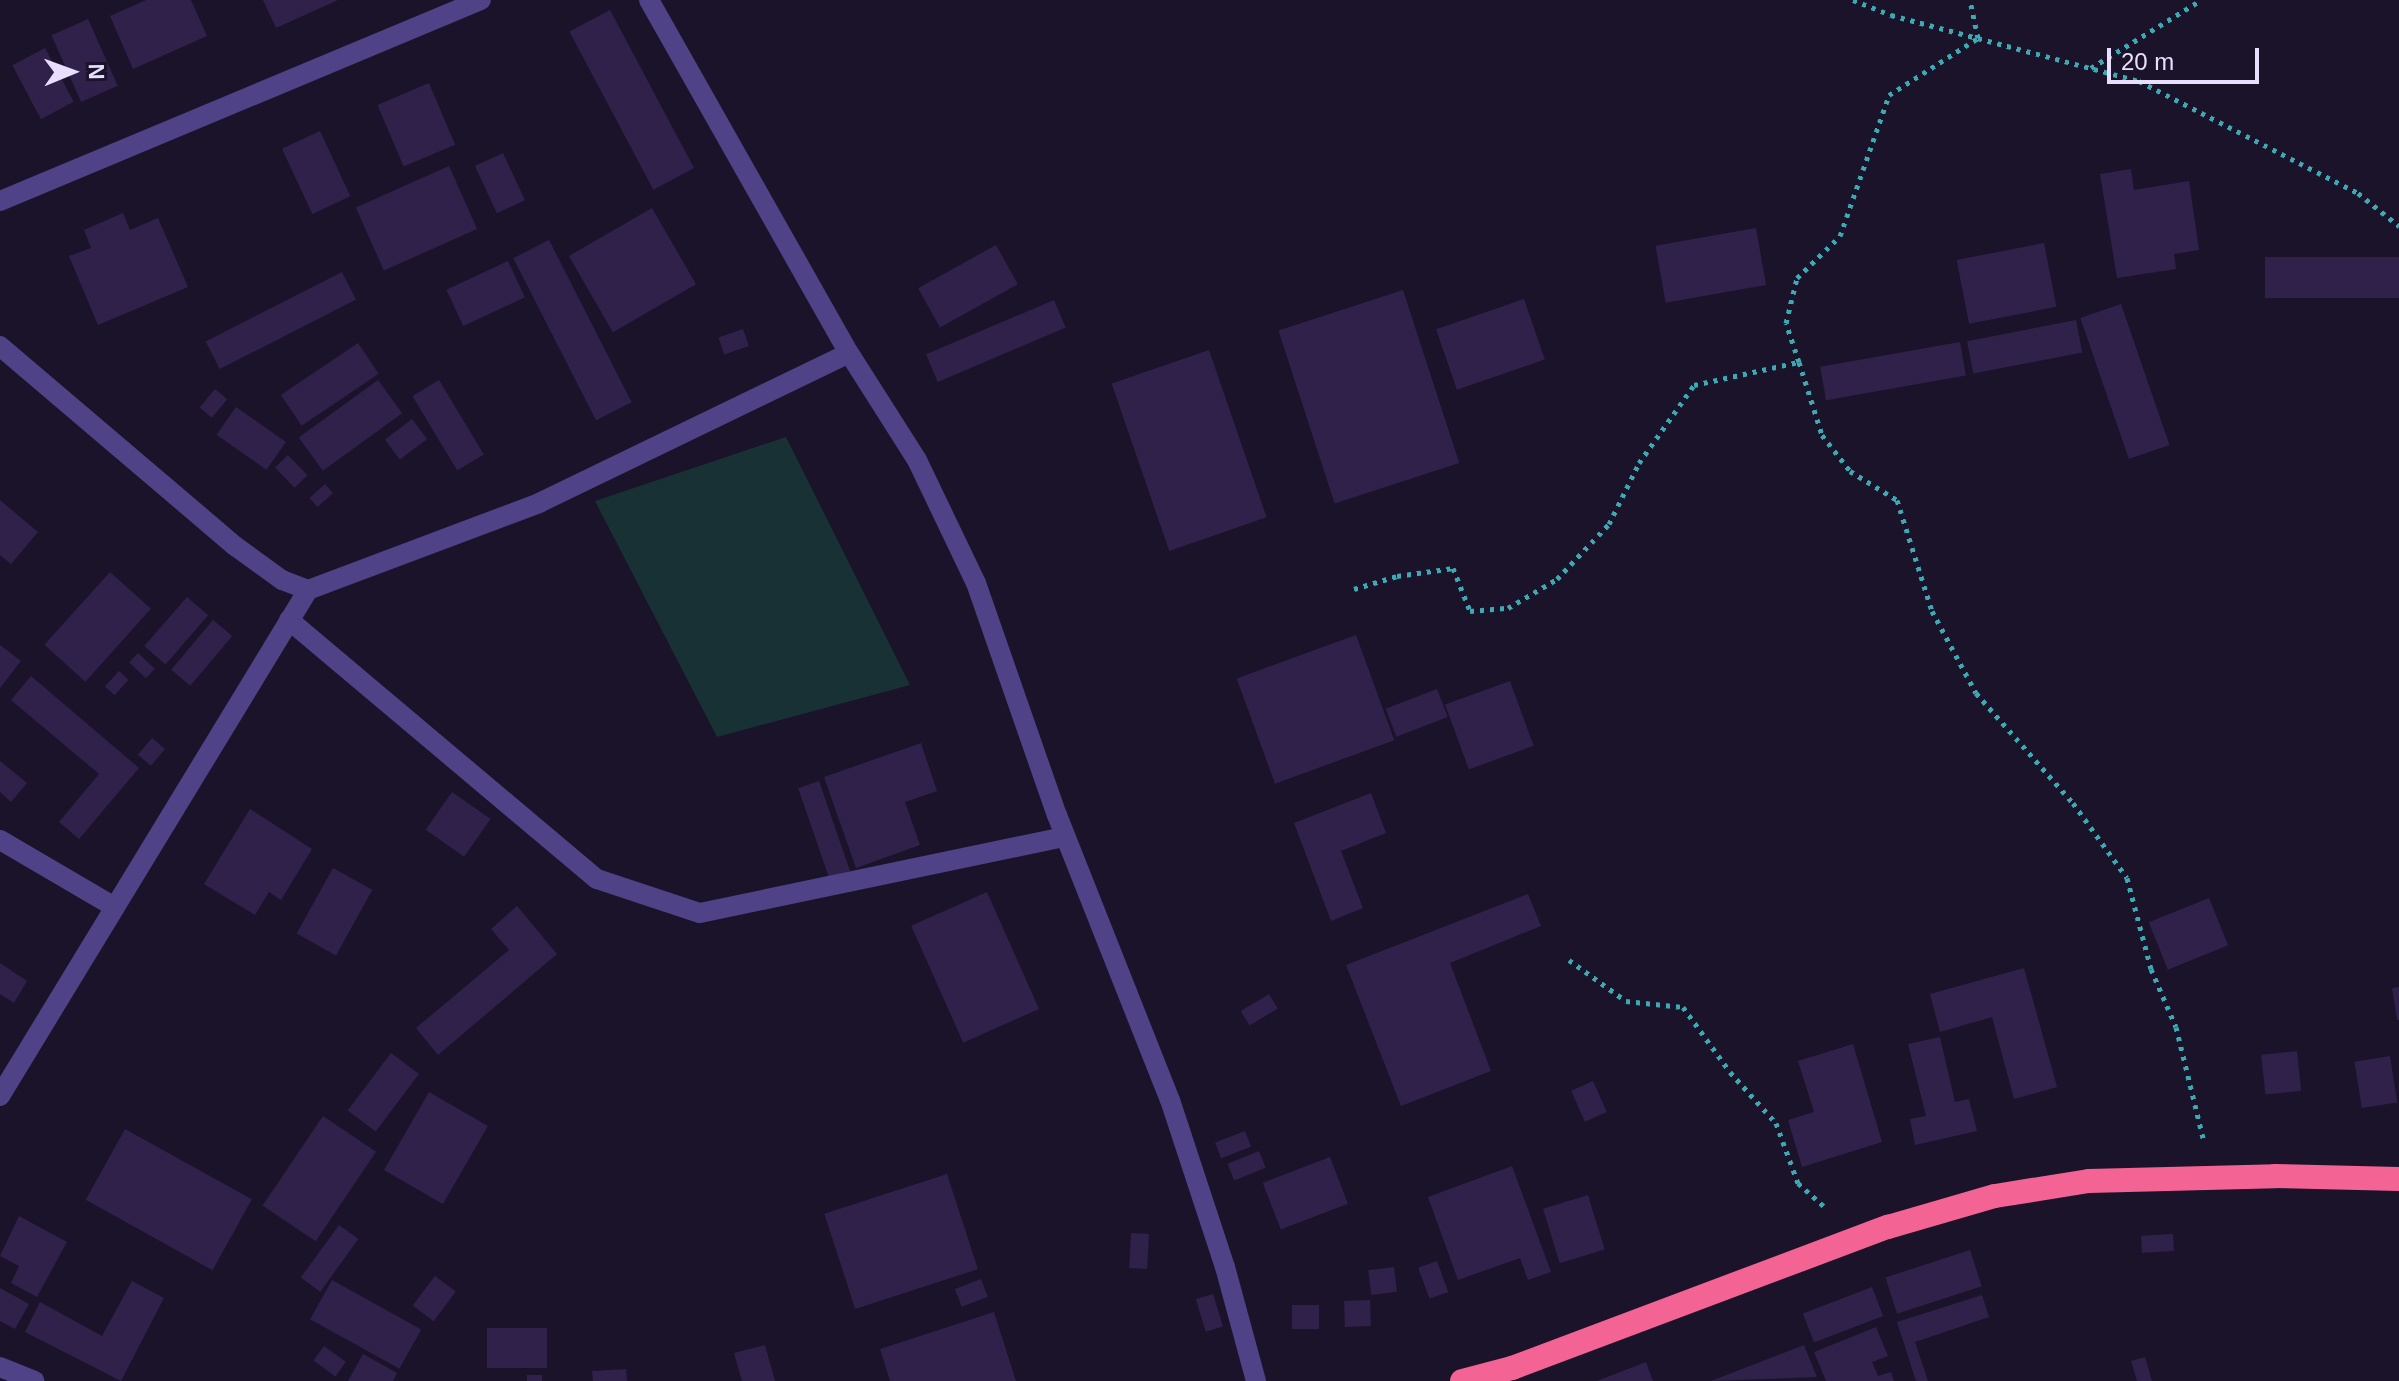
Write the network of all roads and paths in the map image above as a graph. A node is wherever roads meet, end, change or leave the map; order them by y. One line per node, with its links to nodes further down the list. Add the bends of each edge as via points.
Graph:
1 (481, 0): 8 (street)
2 (649, 0): 11 (street)
3 (1853, 0): 6 (path)
4 (1970, 0): 6 (path)
5 (2201, 0): 7 (path)
6 (1978, 38): 7 (path); 12 (path, via 1889,95 1857,174 1840,236 1797,278 1786,323)
7 (2091, 68): 9 (path, via 2139,81 2344,186)
8 (0, 201)
9 (2399, 226)
10 (0, 346): 14 (street, via 235,546 282,580)
11 (849, 353): 14 (street, via 539,503); 16 (street, via 917,460 976,583)
12 (1799, 362): 13 (path, via 1694,385 1639,463 1609,524 1557,579 1508,608 1470,611 1453,568); 21 (path, via 1822,435 1850,471 1897,500 1932,611 1976,693 2073,803 2127,878 2151,969 2176,1027)
13 (1354, 589)
14 (308, 590): 15 (street)
15 (289, 620): 16 (street, via 597,879 700,913); 18 (street)
16 (1065, 837): 27 (street, via 1170,1100)
17 (0, 840): 18 (street)
18 (113, 906): 20 (street)
19 (1569, 960): 23 (path, via 1626,1001 1683,1007 1776,1123 1798,1183)
20 (0, 1096)
21 (2213, 1177): 22 (highway); 23 (highway, via 2089,1181 1995,1196)
22 (2399, 1179)
23 (1860, 1238): 25 (highway)
24 (0, 1367): 26 (street)
25 (1512, 1368): 28 (highway); 29 (highway)
26 (34, 1381)
27 (1256, 1381)
28 (1462, 1381)
29 (1491, 1381)

